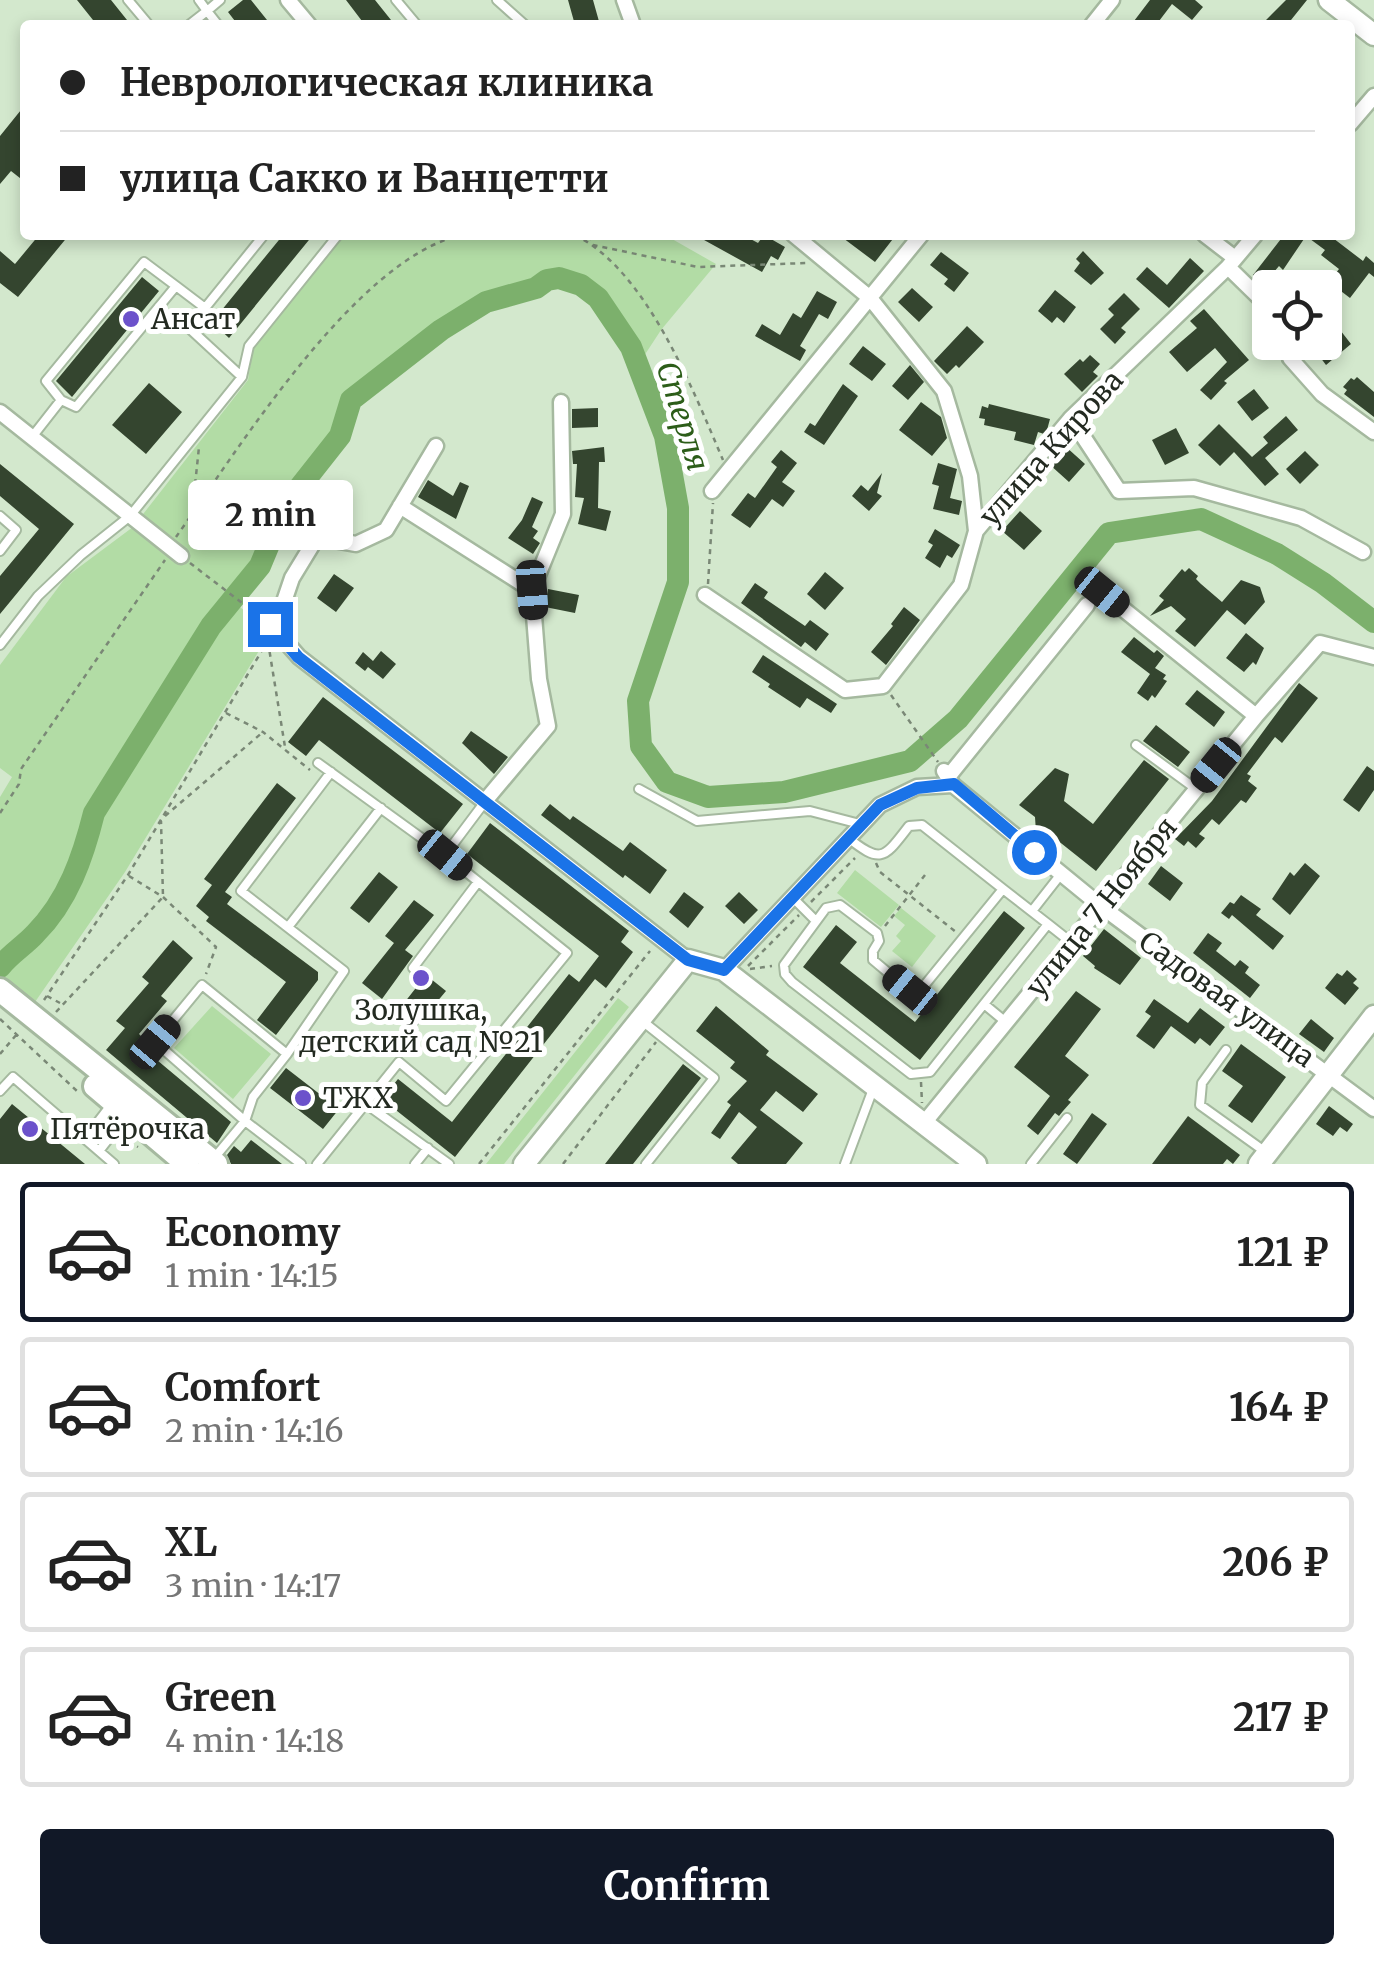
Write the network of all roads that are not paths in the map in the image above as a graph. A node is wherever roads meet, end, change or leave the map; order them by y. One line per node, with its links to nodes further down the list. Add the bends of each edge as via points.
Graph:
1 (128, 0): 10 (lane)
2 (199, 0): 9 (lane)
3 (220, 0): 9 (lane)
4 (288, 0): 13 (street)
5 (396, 0): 14 (lane)
6 (497, 0): 15 (lane)
7 (1112, 0): 16 (street)
8 (1329, 0): 17 (street)
9 (208, 11): 11 (lane); 12 (lane)
10 (145, 20)
11 (196, 20)
12 (214, 20)
13 (304, 20)
14 (413, 20)
15 (519, 20)
16 (1096, 20)
17 (1355, 20)
18 (1374, 96): 19 (street)
19 (1355, 118)
20 (260, 240): 30 (lane)
21 (334, 240): 32 (lane, via 248,346)
22 (800, 240): 29 (street)
23 (917, 240): 29 (street)
24 (1210, 240): 26 (street)
25 (1251, 240): 26 (street, улица Кирова)
26 (1232, 263): 28 (street); 36 (street, улица Кирова)
27 (176, 286): 30 (lane); 33 (lane, via 76,407); 33 (lane, via 144,262 46,381)
28 (1252, 287)
29 (870, 298): 40 (street); 44 (street, via 944,391 970,476)
30 (204, 308): 32 (lane, via 189,328)
31 (1292, 360): 37 (street, via 1322,394)
32 (242, 376): 43 (lane)
33 (61, 400): 38 (lane)
34 (561, 402): 48 (street, via 563,514)
35 (0, 412): 38 (street)
36 (1071, 418): 44 (street, улица Кирова); 47 (street, via 1119,491 1194,488 1301,518)
37 (1374, 432)
38 (32, 438): 43 (street)
39 (436, 446): 41 (street)
40 (712, 491)
41 (400, 506): 48 (street); 61 (street, via 386,530 356,544 317,537 273,626 298,657)
42 (0, 516): 46 (lane, via 16,530)
43 (130, 516): 45 (street); 52 (lane, via 38,596)
44 (976, 530): 50 (street, улица Кирова, via 961,585 883,686 845,690)
45 (174, 550)
46 (0, 551)
47 (1363, 552)
48 (532, 590): 61 (street, via 548,726)
49 (1102, 592): 54 (street)
50 (705, 595)
51 (1087, 605): 58 (street)
52 (0, 645)
53 (1374, 657): 54 (street, улица 7 Ноября, via 1320,644)
54 (1256, 716): 60 (street, улица 7 Ноября)
55 (1136, 746): 60 (lane)
56 (318, 762): 57 (lane)
57 (331, 772): 62 (lane); 74 (lane, via 242,891)
58 (949, 777): 63 (street, via 904,792); 66 (street, Садовая улица)
59 (639, 788): 63 (lane, via 697,821 810,810)
60 (1196, 789): 70 (street, улица 7 Ноября)
61 (486, 801): 65 (lane); 76 (street)
62 (380, 808): 65 (lane); 74 (lane)
63 (860, 824): 64 (street)
64 (848, 837): 68 (lane, via 875,856 888,853 918,824); 69 (street)
65 (445, 855): 67 (lane)
66 (1061, 874): 70 (street, Садовая улица); 71 (lane)
67 (478, 882): 77 (lane); 90 (lane, via 566,953 446,1101 399,1062)
68 (1004, 889): 71 (lane); 72 (lane, via 922,991 873,960 878,935 840,905 826,908)
69 (792, 897): 72 (lane); 78 (street)
70 (1102, 907): 75 (street, улица 7 Ноября); 87 (street, Садовая улица)
71 (1032, 911): 73 (lane)
72 (816, 921): 80 (lane, via 784,965 785,974 907,1073 930,1072)
73 (1048, 924): 75 (lane); 80 (lane)
74 (288, 927): 86 (lane, via 344,971)
75 (1072, 943): 84 (street, улица 7 Ноября)
76 (688, 960): 78 (street); 83 (street)
77 (413, 968)
78 (734, 970): 88 (street)
79 (0, 990): 81 (main road)
80 (984, 1004): 84 (lane)
81 (15, 1013): 91 (main road); 100 (main road)
82 (1374, 1016): 87 (street)
83 (641, 1020): 107 (street); 108 (lane, via 714,1078)
84 (1007, 1023): 93 (street, улица 7 Ноября)
85 (1226, 1050): 99 (lane, via 1202,1083 1200,1104)
86 (287, 1054): 95 (lane, via 253,1097); 95 (lane, via 202,985 155,1042)
87 (1329, 1073): 92 (street, Садовая улица); 99 (street)
88 (875, 1085): 93 (street); 109 (lane)
89 (0, 1092): 96 (lane, via 13,1077)
90 (366, 1104): 97 (lane); 104 (lane)
91 (121, 1108): 96 (lane); 98 (lane); 102 (main road)
92 (1374, 1109)
93 (923, 1116): 110 (street)
94 (1068, 1118): 111 (lane)
95 (245, 1121): 100 (lane); 103 (lane)
96 (85, 1139): 98 (lane)
97 (428, 1148): 105 (lane); 106 (lane)
98 (99, 1151): 101 (lane)
99 (1263, 1158)
100 (214, 1162)
101 (114, 1164)
102 (188, 1164)
103 (301, 1164)
104 (316, 1164)
105 (415, 1164)
106 (449, 1164)
107 (524, 1164)
108 (646, 1164)
109 (845, 1164)
110 (976, 1164)
111 (1031, 1164)

